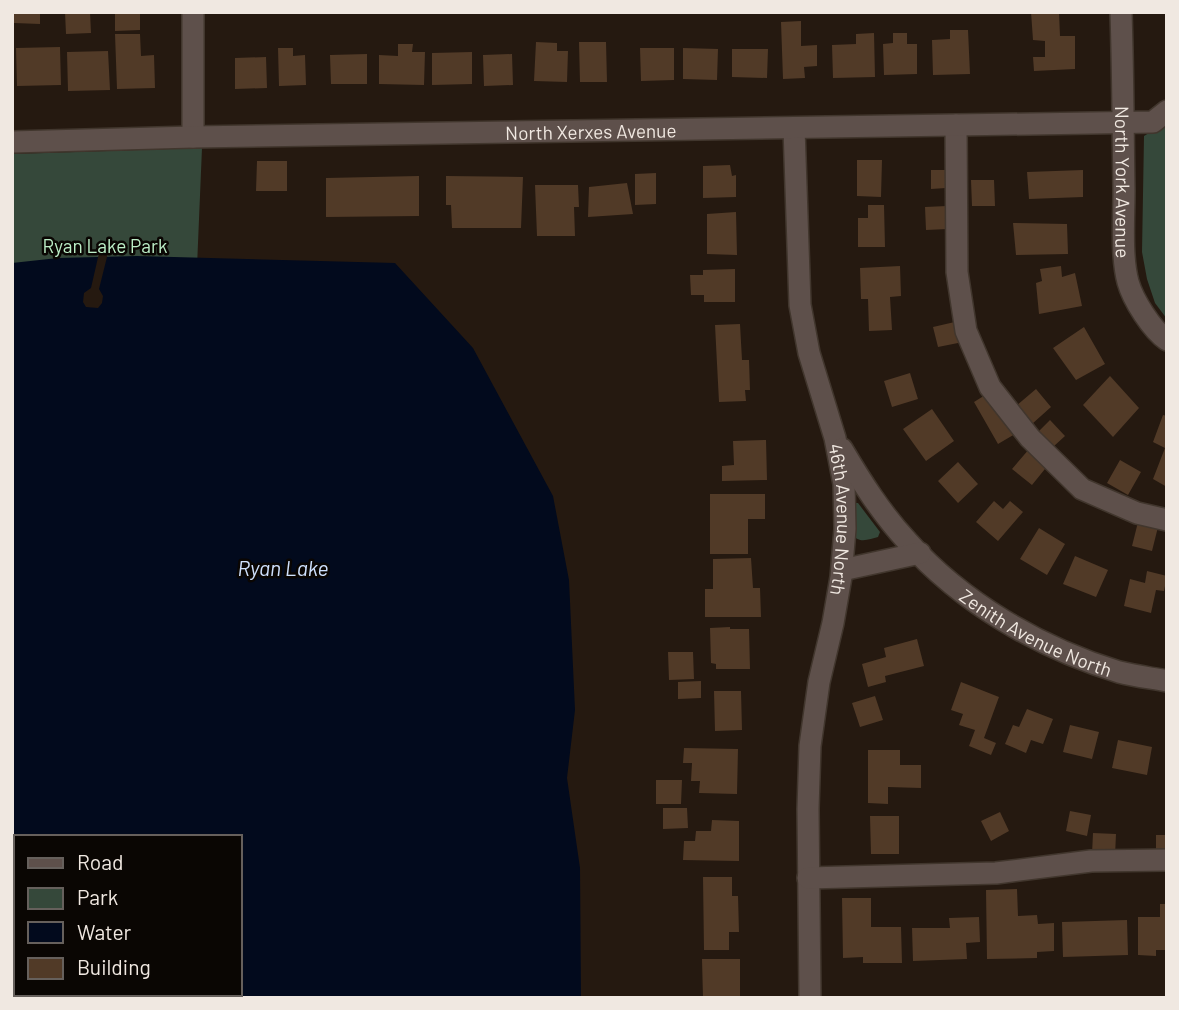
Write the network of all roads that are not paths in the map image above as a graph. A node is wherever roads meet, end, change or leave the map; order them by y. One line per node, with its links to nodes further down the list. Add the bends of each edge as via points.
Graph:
1 (192, 12): 7 (street)
2 (1121, 12): 4 (street, North York Avenue)
3 (1167, 111): 4 (street, North Xerxes Avenue, via 1153,122)
4 (1123, 122): 5 (street, North Xerxes Avenue); 9 (street, North York Avenue, via 1128,283 1142,311)
5 (956, 125): 6 (street, North Xerxes Avenue); 11 (street, via 957,272 966,331 990,387 1030,438 1082,489 1137,513)
6 (794, 128): 7 (street, North Xerxes Avenue); 10 (street, 46th Avenue North, via 800,305 809,353)
7 (192, 137): 8 (street, North Xerxes Avenue)
8 (12, 142)
9 (1167, 340)
10 (835, 438): 12 (street, Zenith Avenue North, via 868,492); 13 (street, 46th Avenue North, via 844,484)
11 (1167, 520)
12 (919, 553): 13 (street); 14 (street, Zenith Avenue North, via 994,614 1061,650 1121,672)
13 (842, 570): 16 (street, 46th Avenue North, via 818,682 810,746)
14 (1167, 681)
15 (1167, 860): 16 (street, via 1091,861 996,873)
16 (808, 878): 17 (street, 46th Avenue North)
17 (810, 998)

